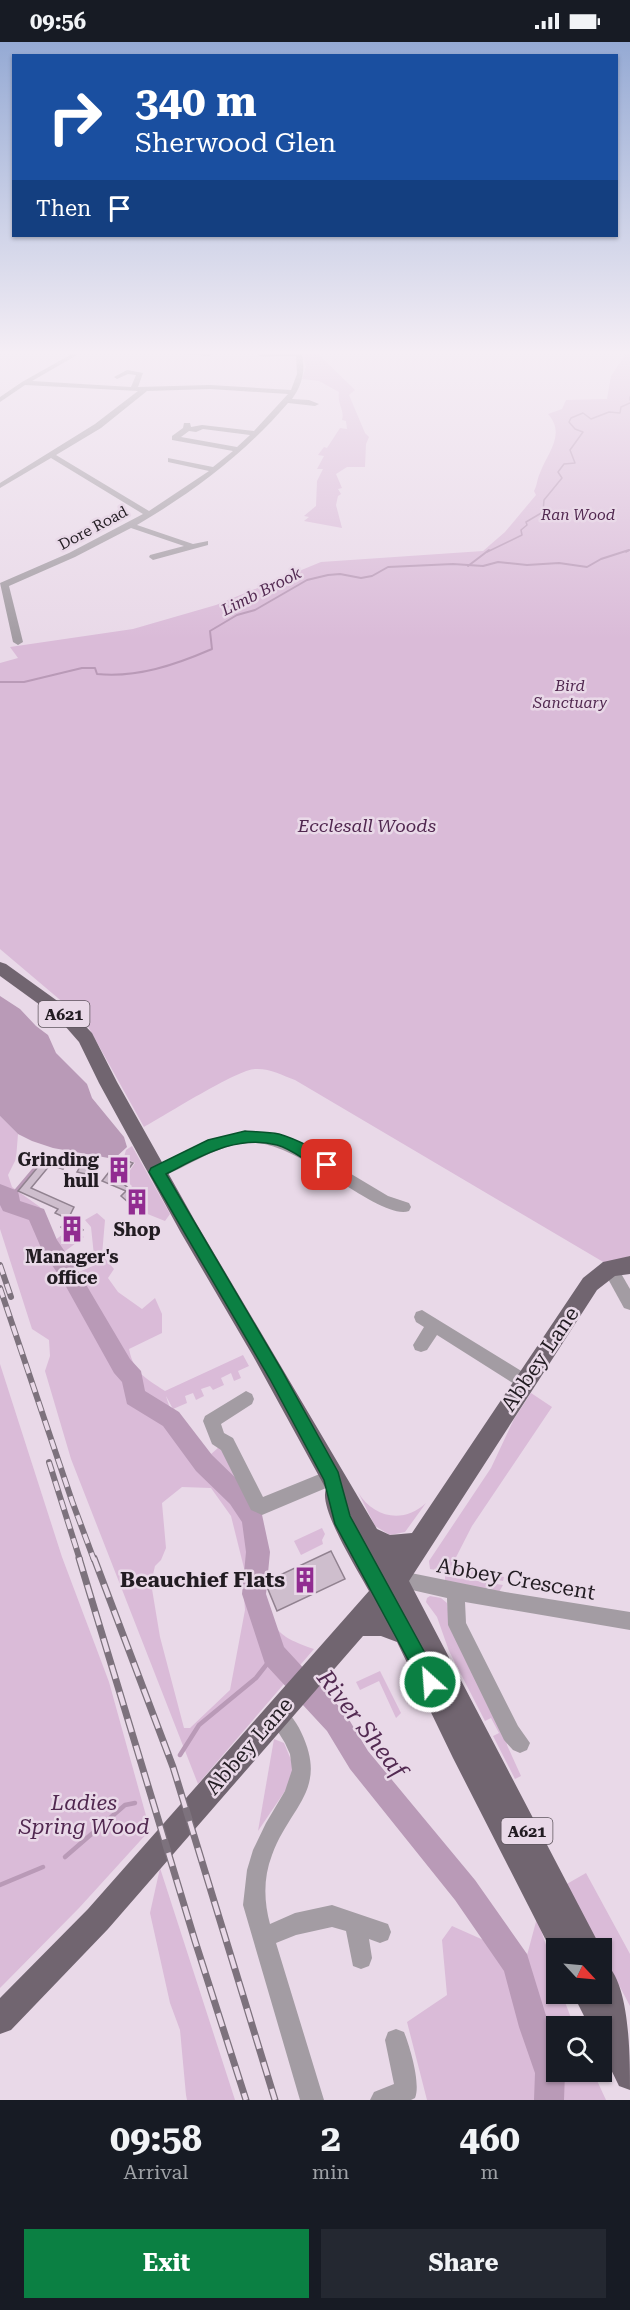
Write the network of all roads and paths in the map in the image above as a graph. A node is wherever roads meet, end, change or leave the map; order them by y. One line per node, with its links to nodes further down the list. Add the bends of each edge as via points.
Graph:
1 (66, 447): 5 (street)
2 (224, 447): 4 (street)
3 (243, 447): 4 (street, Dore Road)
4 (240, 450): 7 (street, Dore Road)
5 (52, 456): 8 (street); 9 (street)
6 (171, 460): 7 (street)
7 (215, 470): 9 (street, Dore Road)
8 (0, 486)
9 (149, 514): 10 (street, Dore Road)
10 (129, 525): 12 (street); 14 (street, Dore Road)
11 (205, 543): 12 (street)
12 (192, 546): 13 (street)
13 (153, 557)
14 (2, 585): 15 (street)
15 (18, 642)
16 (0, 968): 17 (main road, A621, via 80,1029)
17 (157, 1172): 18 (street, via 213,1144 245,1136 262,1137 308,1152 386,1203); 24 (main road, A621)
18 (404, 1207)
19 (620, 1266): 20 (street); 22 (main road, Abbey Lane, via 590,1284)
20 (630, 1303)
21 (421, 1345): 22 (street, via 428,1321)
22 (525, 1382): 26 (main road, Abbey Lane)
23 (246, 1399): 24 (street, via 211,1421 257,1504 262,1506)
24 (332, 1478): 25 (main road, A621); 27 (main road, A621, via 342,1518)
25 (368, 1537): 26 (main road, via 390,1547); 27 (main road, A621)
26 (420, 1544): 27 (main road, Abbey Lane)
27 (389, 1586): 28 (street, Abbey Crescent); 30 (main road, Abbey Lane); 31 (main road, A621); 38 (main road, A621)
28 (457, 1592): 29 (street, Abbey Crescent); 33 (street, via 457,1625 511,1733)
29 (630, 1621)
30 (356, 1623): 31 (main road, via 381,1624); 32 (main road, Abbey Lane)
31 (405, 1632): 37 (main road, A621)
32 (282, 1708): 36 (street, via 299,1749 303,1773 259,1861 254,1905); 42 (main road, Abbey Lane, via 98,1919)
33 (520, 1743)
34 (355, 1923): 35 (street); 36 (street, via 332,1916 296,1924); 39 (street)
35 (380, 1932)
36 (262, 1938): 46 (street)
37 (560, 1938)
38 (582, 1938)
39 (361, 1958)
40 (612, 1995): 43 (main road)
41 (593, 2004): 45 (main road)
42 (0, 2019)
43 (630, 2030)
44 (396, 2040): 47 (street, via 407,2090)
45 (630, 2074)
46 (312, 2100)
47 (382, 2100)

